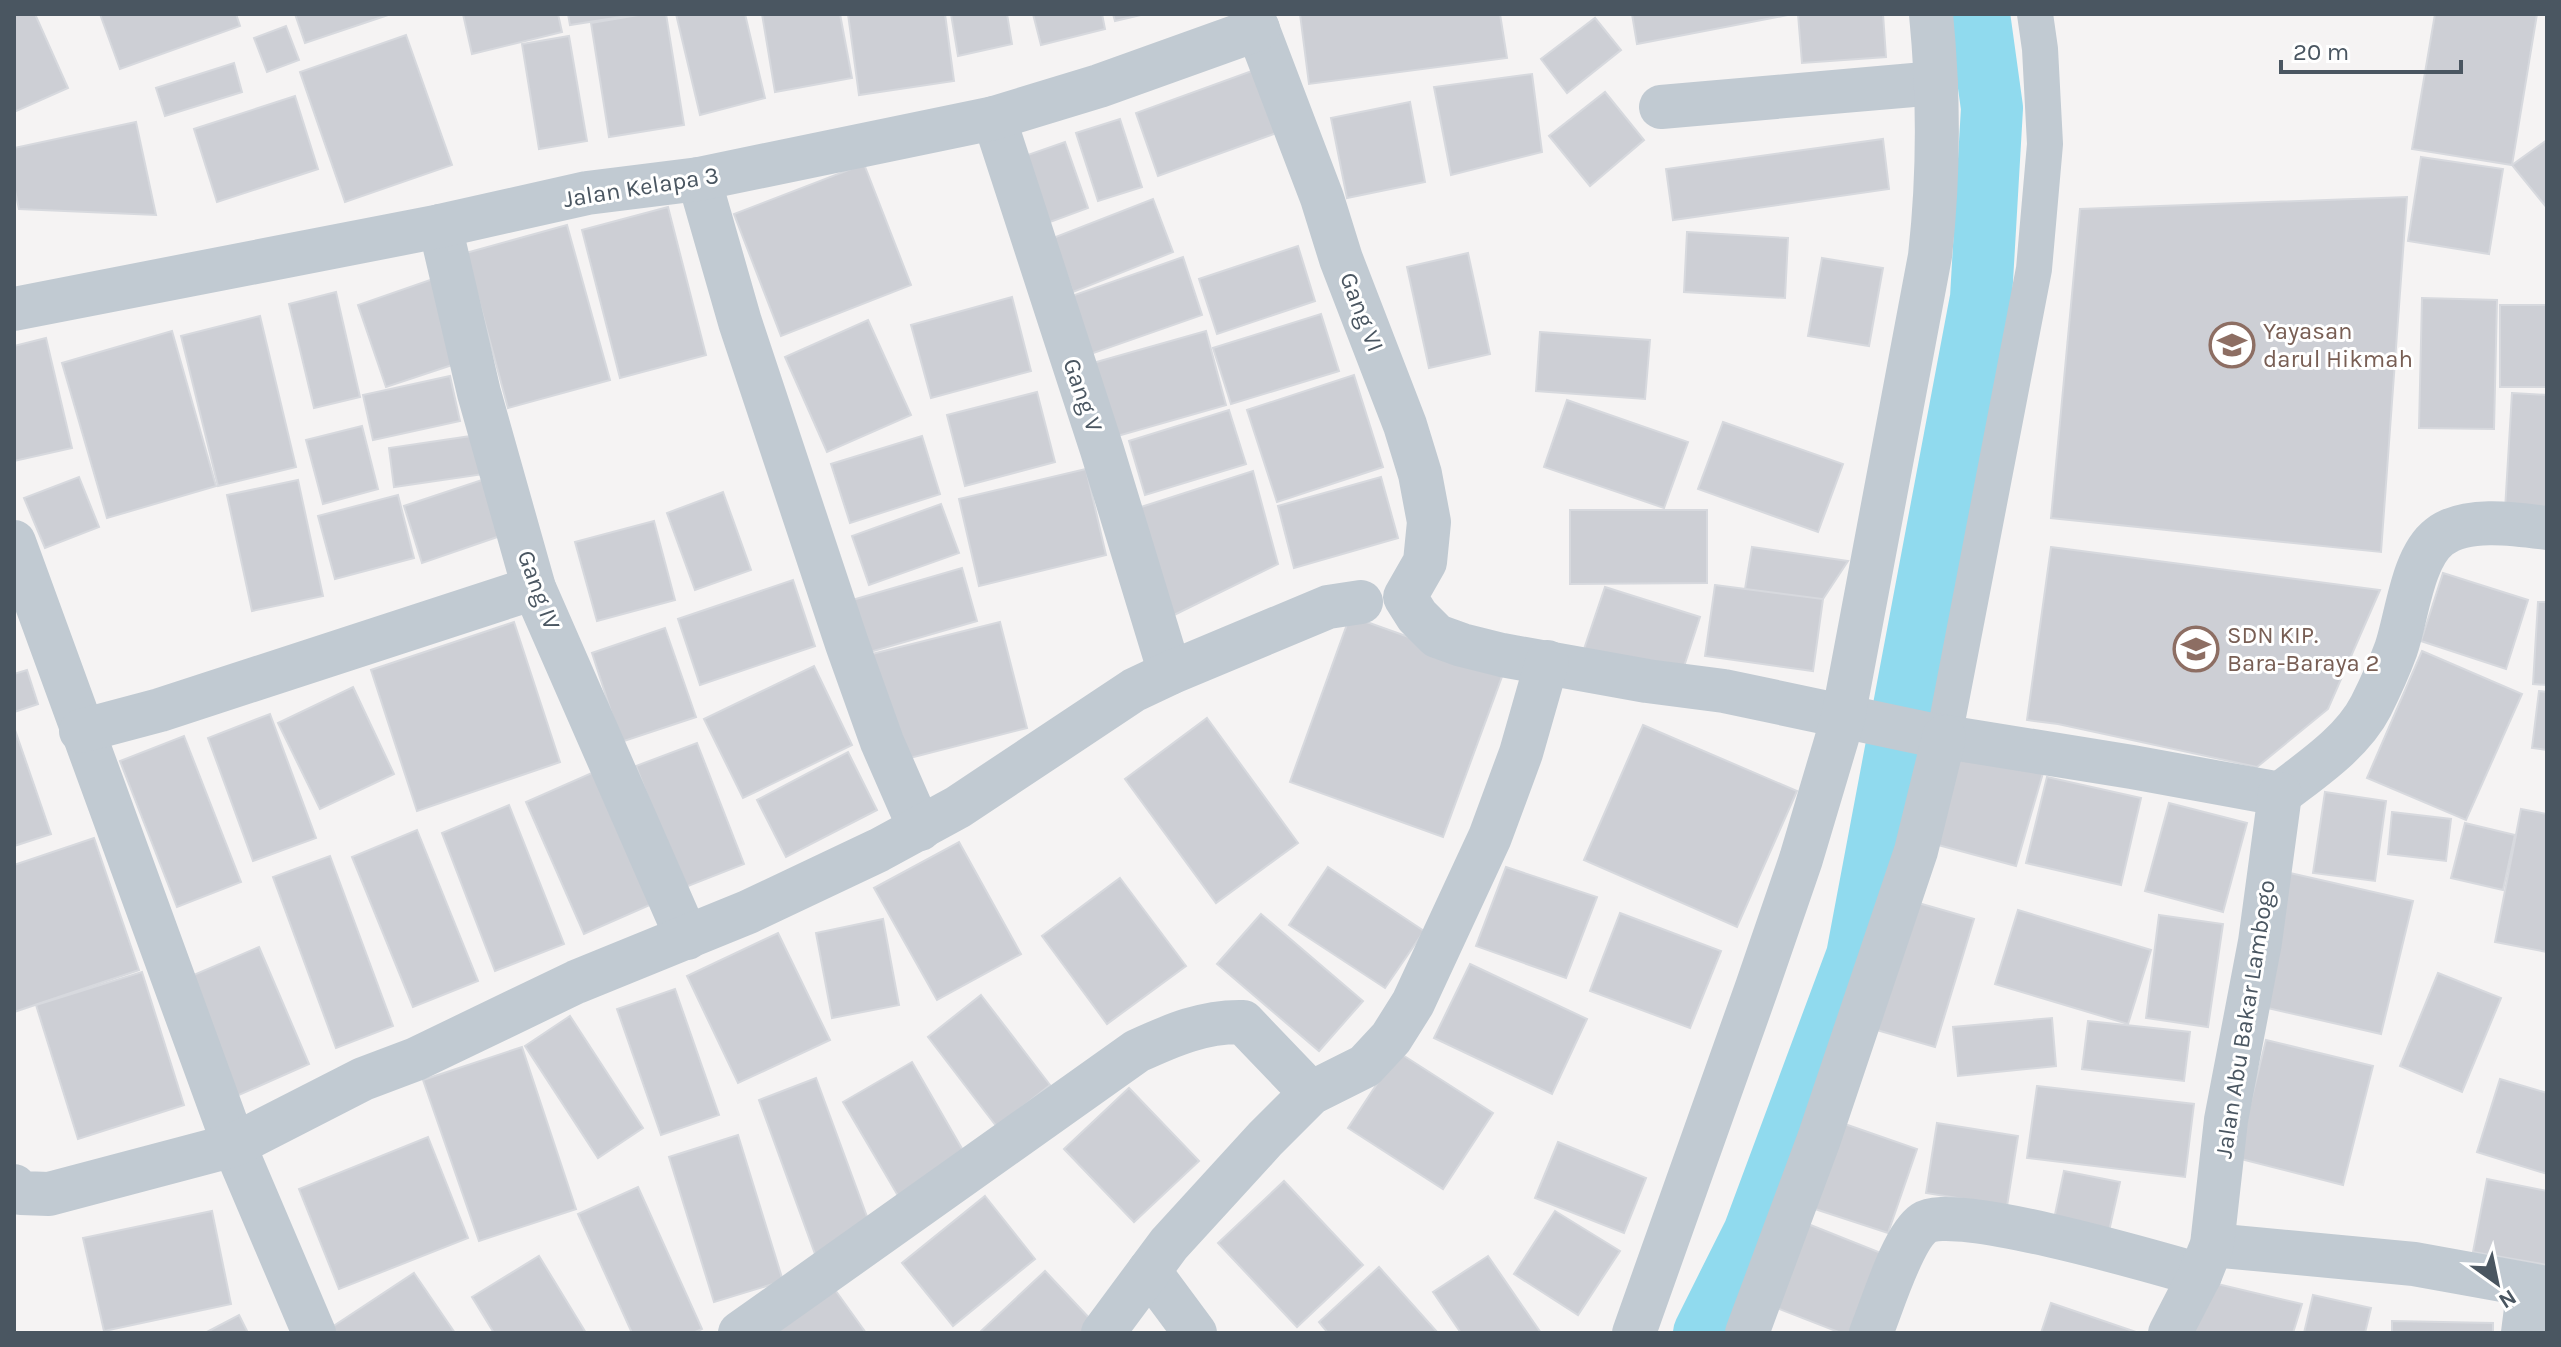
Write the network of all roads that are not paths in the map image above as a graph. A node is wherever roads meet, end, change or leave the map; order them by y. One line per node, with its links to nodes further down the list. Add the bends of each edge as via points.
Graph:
1 (1931, 14): 4 (street)
2 (2035, 14): 18 (lane, via 2045,144 2034,269)
3 (1255, 21): 6 (street, Jalan Kelapa 3, via 1099,86); 14 (street, Gang VI, via 1420,474 1429,522 1425,562 1405,597 1429,629 1447,641)
4 (1936, 83): 5 (street); 16 (street, via 1937,195 1930,256)
5 (1661, 107)
6 (994, 118): 7 (street, Jalan Kelapa 3); 15 (street, Gang V)
7 (699, 179): 8 (street, Jalan Kelapa 3, via 587,193); 20 (street, via 740,322 847,644)
8 (440, 226): 9 (street, Jalan Kelapa 3); 12 (street, Gang IV, via 479,393)
9 (14, 309)
10 (2547, 528): 19 (street, via 2504,523 2441,535 2420,567 2396,650 2370,709 2339,748)
11 (14, 542): 17 (street)
12 (534, 588): 17 (street); 21 (street, Gang IV)
13 (1361, 602): 15 (street, via 1328,607)
14 (1547, 662): 16 (street, via 1724,691); 22 (street, via 1490,837 1413,1003 1365,1066)
15 (1170, 673): 20 (street, via 1134,690)
16 (1848, 719): 18 (street); 32 (street)
17 (81, 731): 23 (street)
18 (1936, 736): 19 (street); 33 (street, via 1916,851)
19 (2280, 794): 25 (street, Jalan Abu Bakar Lambogo)
20 (920, 829): 21 (street)
21 (687, 938): 23 (street, via 363,1079)
22 (1311, 1093): 26 (street, via 1215,1192); 29 (street, via 1243,1022 1185,1029 1137,1051)
23 (234, 1145): 24 (street, via 49,1194 21,1193); 28 (street)
24 (14, 1186)
25 (2206, 1260): 27 (street, via 2414,1264); 34 (street, via 1940,1218 1926,1222 1904,1250); 35 (street, Jalan Abu Bakar Lambogo)
26 (1149, 1271): 30 (street); 31 (street)
27 (2538, 1287): 36 (street)
28 (314, 1333)
29 (740, 1333)
30 (1103, 1333)
31 (1195, 1333)
32 (1634, 1333)
33 (1747, 1333)
34 (1871, 1333)
35 (2170, 1333)
36 (2523, 1333)

